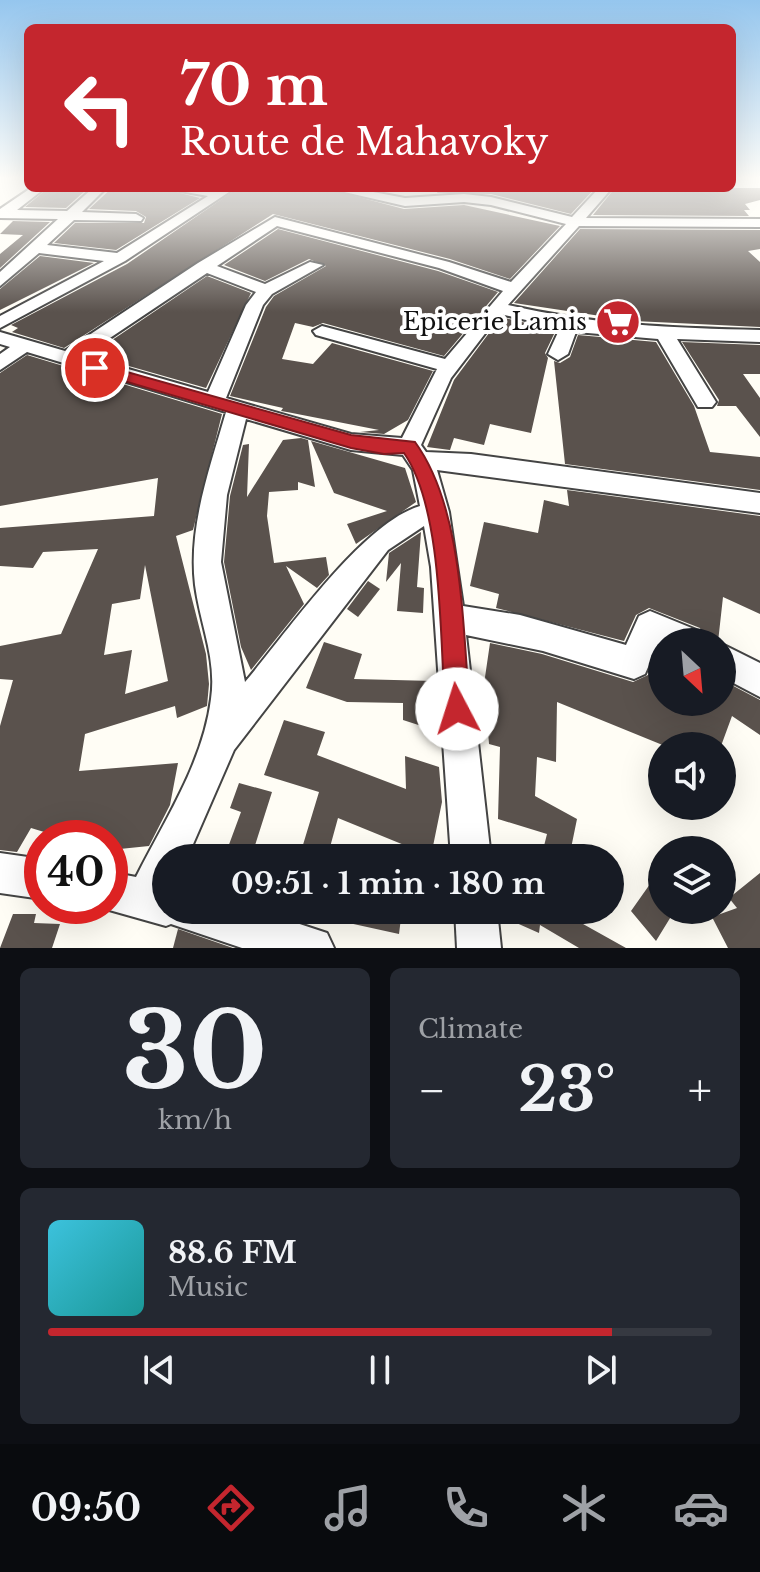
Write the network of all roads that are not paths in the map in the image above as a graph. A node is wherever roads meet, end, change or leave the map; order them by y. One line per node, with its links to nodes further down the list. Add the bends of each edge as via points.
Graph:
1 (61, 223): 6 (street)
2 (174, 223): 7 (street)
3 (271, 223): 9 (street)
4 (284, 223): 11 (street, via 431,261)
5 (575, 223): 11 (street)
6 (33, 248): 7 (street); 10 (street)
7 (120, 258): 14 (street)
8 (315, 265): 12 (street)
9 (203, 266): 12 (street); 22 (street)
10 (0, 281)
11 (514, 289): 13 (street)
12 (266, 290): 26 (street, via 236,345)
13 (496, 308): 15 (street); 24 (street)
14 (0, 323)
15 (570, 325): 17 (street); 21 (street)
16 (322, 331): 24 (street)
17 (664, 334): 18 (street); 25 (street)
18 (760, 336)
19 (0, 338): 20 (street)
20 (21, 347): 22 (street); 23 (street)
21 (558, 354)
22 (66, 359): 26 (street)
23 (0, 364)
24 (450, 367): 27 (street)
25 (705, 402)
26 (226, 406): 27 (street, via 351,442); 34 (street, via 207,544 209,584 229,671)
27 (414, 453): 28 (street); 29 (street, via 425,468)
28 (760, 503)
29 (436, 512): 30 (street); 34 (street, via 409,520 379,542)
30 (449, 619): 31 (street, via 523,630 634,663); 36 (street)
31 (648, 631)
32 (736, 668): 33 (street)
33 (760, 681)
34 (220, 740): 35 (street)
35 (172, 844)
36 (470, 844)
37 (0, 873): 38 (street)
38 (24, 876)
39 (152, 881): 40 (street)
40 (141, 899)
41 (232, 924): 43 (street)
42 (477, 924): 44 (street)
43 (312, 948)
44 (479, 948)

